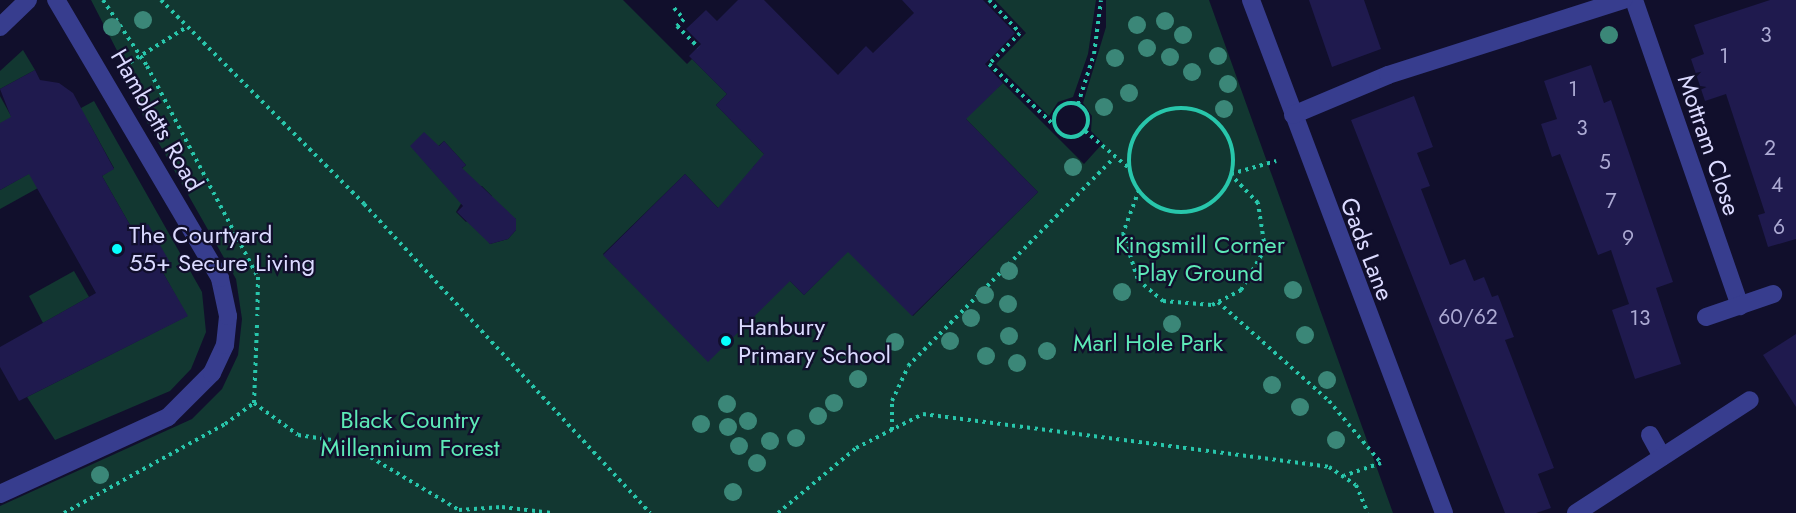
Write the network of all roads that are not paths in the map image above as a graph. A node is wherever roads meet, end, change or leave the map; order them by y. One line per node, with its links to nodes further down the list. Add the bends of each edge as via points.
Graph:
1 (28, 0): 6 (street)
2 (56, 0): 14 (street, Hambletts Road, via 220,278 228,316 225,345 212,373 168,417)
3 (1251, 0): 7 (street, Gads Lane)
4 (1623, 0): 7 (street, via 1388,75)
5 (1634, 0): 9 (street, Mottram Close)
6 (0, 27)
7 (1293, 115): 15 (street, Gads Lane)
8 (1773, 294): 9 (street)
9 (1740, 306): 10 (street)
10 (1706, 317)
11 (1750, 400): 13 (street)
12 (1650, 435): 13 (street)
13 (1662, 457): 16 (street)
14 (0, 494)
15 (1444, 513)
16 (1576, 513)

